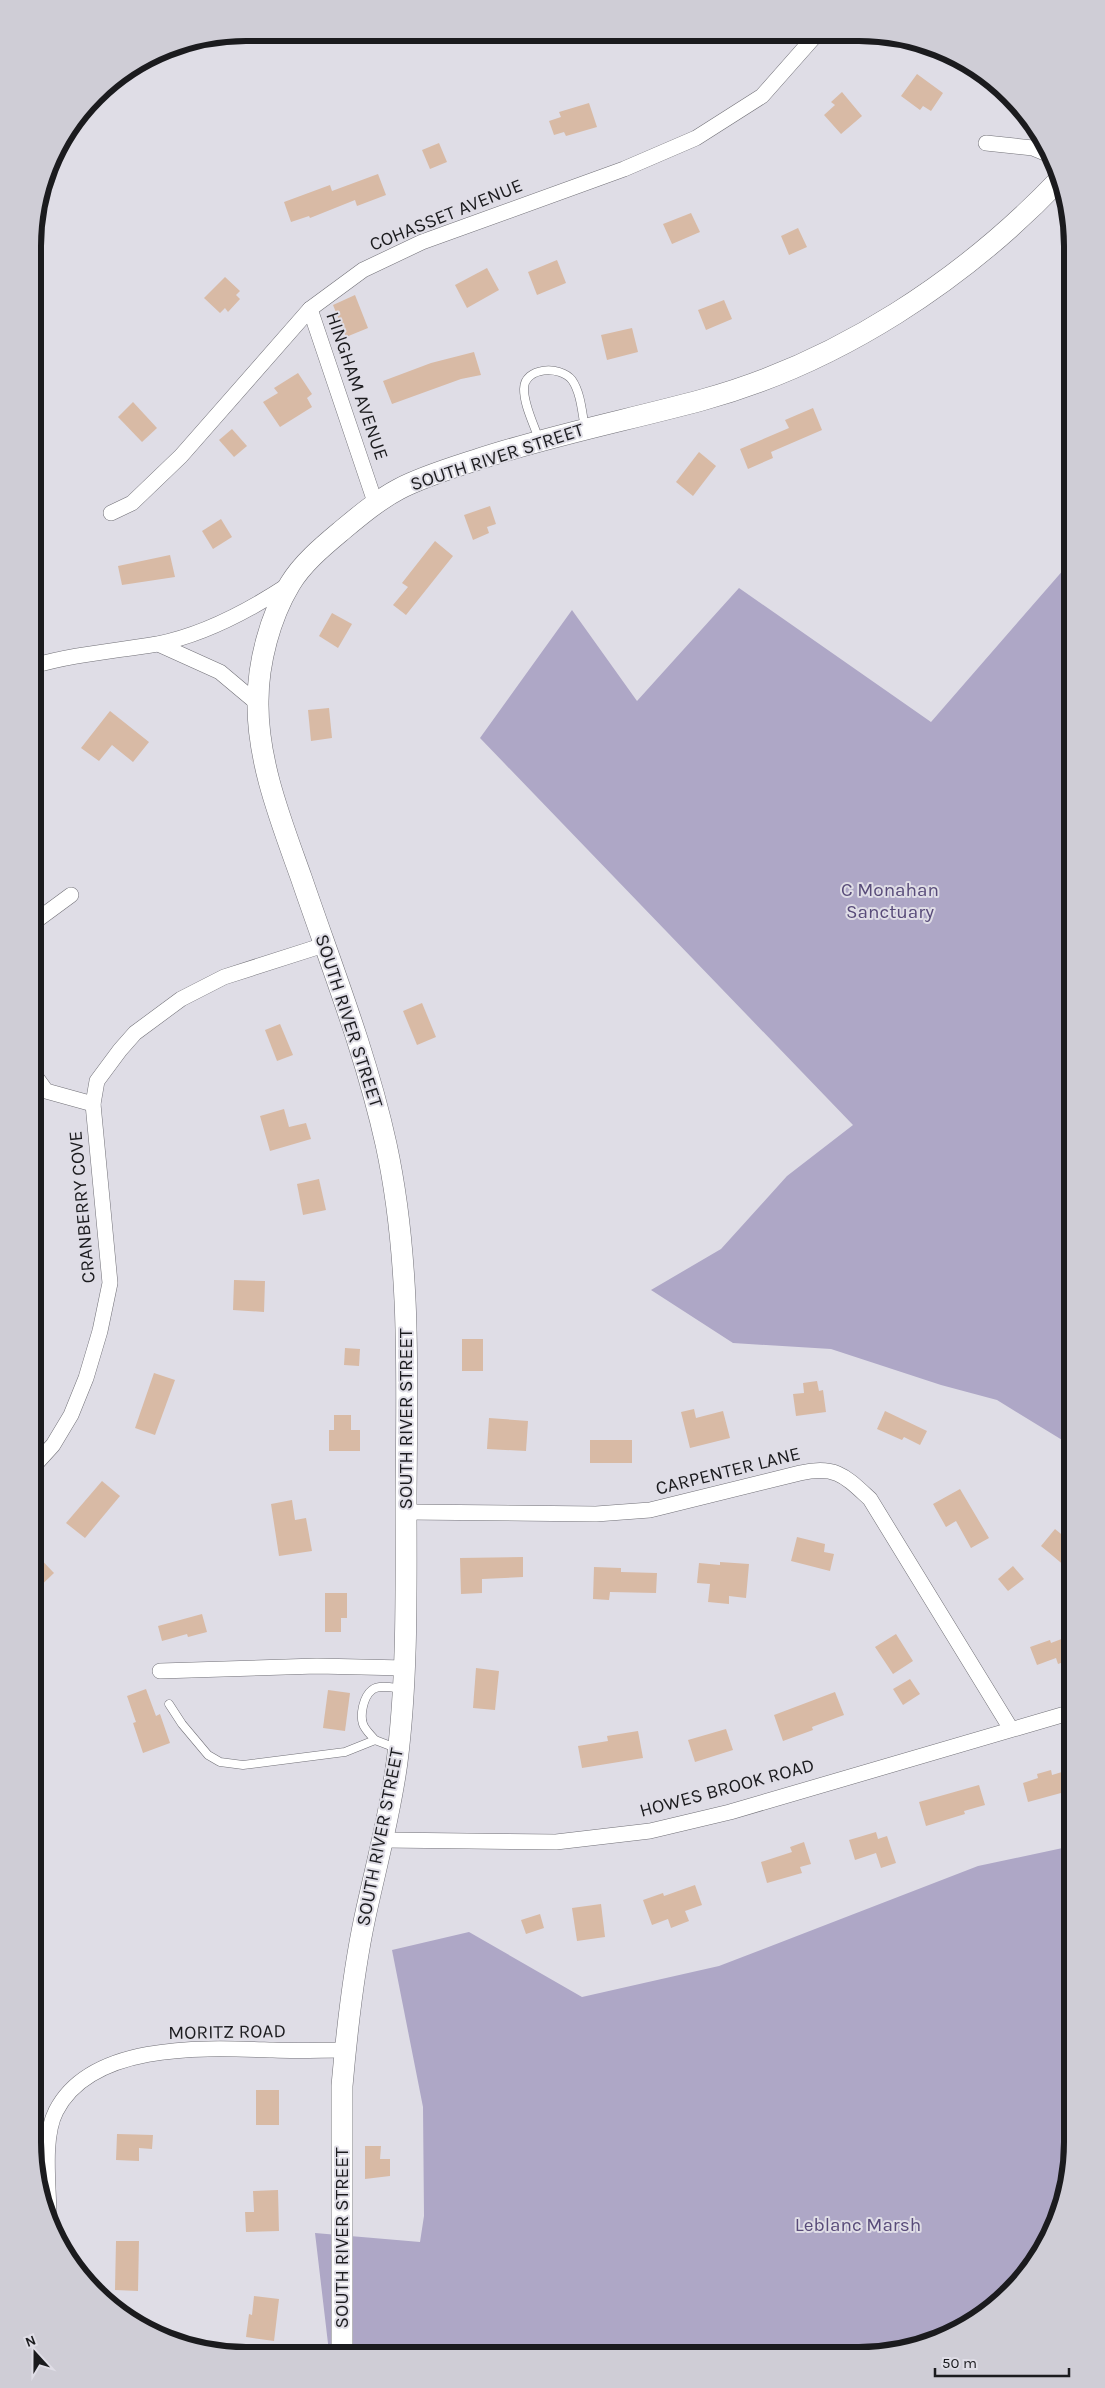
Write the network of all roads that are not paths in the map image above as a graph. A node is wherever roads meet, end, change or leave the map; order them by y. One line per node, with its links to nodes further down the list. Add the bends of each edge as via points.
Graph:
1 (812, 41): 5 (street, COHASSET AVENUE, via 762,96 696,138 624,169 422,242 363,270)
2 (986, 143): 3 (street)
3 (1041, 151)
4 (1054, 184): 6 (street, SOUTH RIVER STREET, via 958,271 870,328 826,352 706,399)
5 (310, 309): 8 (street, HINGHAM AVENUE); 9 (street, COHASSET AVENUE, via 181,456 132,503)
6 (585, 428): 7 (street, SOUTH RIVER STREET); 7 (lane, via 573,382 566,373 554,369 539,371 524,386 525,399)
7 (539, 440): 8 (street, SOUTH RIVER STREET, via 429,476 397,490)
8 (376, 505): 10 (street, SOUTH RIVER STREET, via 315,554)
9 (112, 513)
10 (290, 584): 11 (street, via 213,626); 13 (street, SOUTH RIVER STREET, via 274,618 260,668)
11 (158, 644): 12 (street, via 84,654); 13 (street, via 220,672)
12 (41, 664)
13 (257, 703): 16 (street, SOUTH RIVER STREET, via 262,747 276,802)
14 (71, 895): 15 (street)
15 (41, 917)
16 (324, 945): 18 (street, CRANBERRY COVE, via 224,978 181,998 135,1032 120,1050 97,1081); 20 (street, SOUTH RIVER STREET, via 379,1113 399,1219 404,1262)
17 (41, 1084): 18 (street, CRANBERRY COVE, via 46,1091)
18 (93, 1104): 19 (street, CRANBERRY COVE, via 110,1283 86,1378 71,1415)
19 (41, 1459)
20 (406, 1512): 21 (street, SOUTH RIVER STREET); 26 (street, CARPENTER LANE, via 596,1514 650,1510 819,1469 835,1473 850,1480 870,1499)
21 (405, 1668): 22 (street, via 317,1666); 23 (street, SOUTH RIVER STREET)
22 (160, 1672)
23 (403, 1689): 27 (lane, via 382,1687 372,1690 366,1700 362,1708 363,1724); 28 (street, SOUTH RIVER STREET)
24 (169, 1704): 27 (lane, via 208,1755 220,1762 243,1765 345,1752)
25 (1064, 1714): 26 (street, HOWES BROOK ROAD)
26 (1011, 1729): 29 (street, HOWES BROOK ROAD, via 730,1812 650,1831 556,1842)
27 (375, 1740): 28 (lane)
28 (398, 1748): 29 (street, SOUTH RIVER STREET)
29 (384, 1840): 30 (street, SOUTH RIVER STREET, via 355,1969)
30 (345, 2050): 31 (street, MORITZ ROAD, via 201,2048 144,2056 95,2073 78,2084 56,2112 49,2134); 32 (street, SOUTH RIVER STREET, via 342,2086)
31 (49, 2198)
32 (342, 2347)

